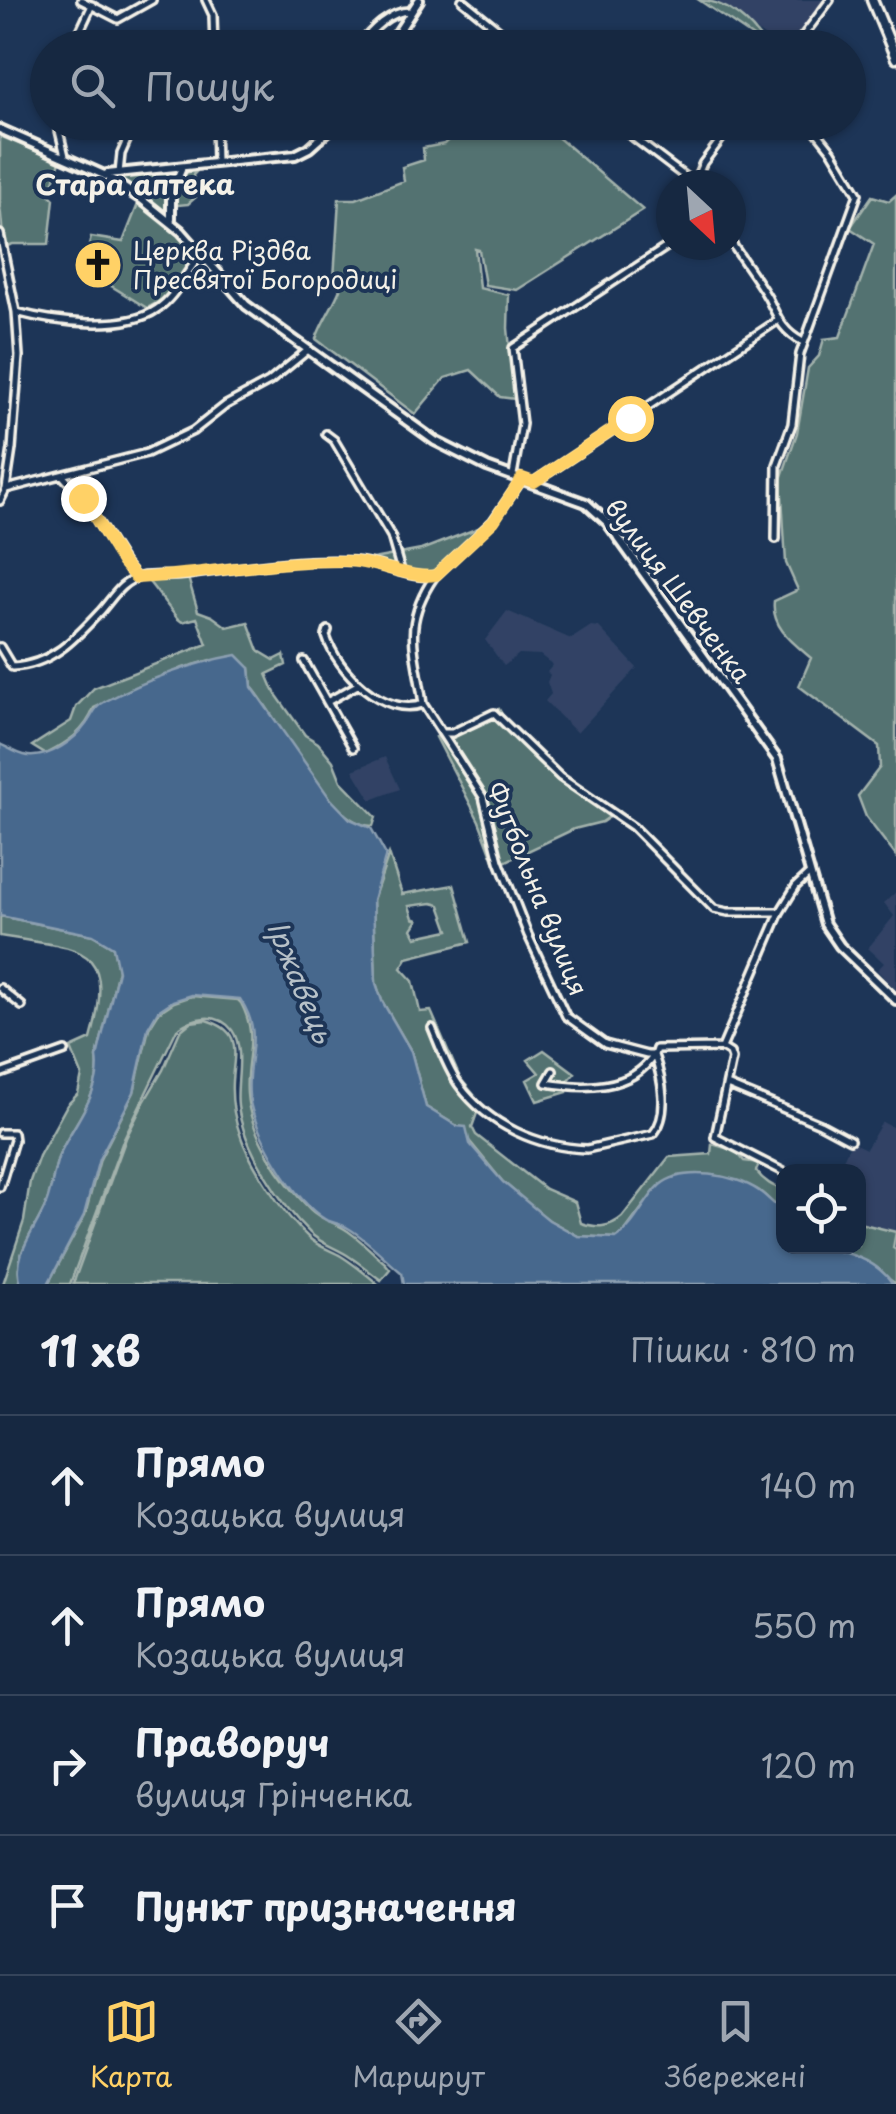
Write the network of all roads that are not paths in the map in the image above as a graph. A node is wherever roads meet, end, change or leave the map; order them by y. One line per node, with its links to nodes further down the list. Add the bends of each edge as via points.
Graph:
1 (81, 0): 8 (street)
2 (152, 0): 8 (street, via 118,19)
3 (206, 0): 11 (street)
4 (419, 0): 9 (street)
5 (462, 0): 14 (street)
6 (830, 0): 15 (street)
7 (872, 0): 16 (main road)
8 (92, 6): 10 (street)
9 (412, 11): 12 (street, via 402,10); 13 (street)
10 (81, 30)
11 (213, 30)
12 (374, 30)
13 (400, 30)
14 (499, 30)
15 (808, 30)
16 (896, 57)
17 (0, 129): 25 (street, вулиця Шевченка)
18 (62, 140): 25 (street)
19 (127, 140): 30 (street)
20 (216, 140): 26 (street)
21 (318, 140): 26 (street, via 295,155)
22 (636, 140): 28 (street)
23 (720, 140): 29 (street)
24 (823, 140): 39 (street, via 858,194)
25 (65, 156): 31 (street, вулиця Шевченка)
26 (216, 165): 27 (street)
27 (182, 169): 30 (street); 32 (street, via 171,193)
28 (674, 170)
29 (701, 170)
30 (119, 173): 31 (street)
31 (104, 174): 32 (street, вулиця Шевченка)
32 (172, 222): 34 (street, вулиця Шевченка)
33 (0, 234): 37 (street)
34 (203, 253): 37 (street, via 157,310 133,319 51,321); 40 (street, вулиця Шевченка, via 246,305)
35 (656, 254): 43 (street, via 513,348 522,424)
36 (743, 260): 38 (street)
37 (16, 312): 45 (street, via 16,415)
38 (777, 320): 39 (street); 44 (street)
39 (803, 342): 47 (street, via 792,424 778,464)
40 (308, 350): 42 (street, via 170,444); 43 (street, вулиця Шевченка, via 435,441)
41 (326, 434): 48 (street, via 385,524)
42 (61, 474): 45 (street); 50 (street)
43 (518, 477): 44 (street, вулиця Шевченка); 49 (street, via 494,521)
44 (534, 482): 59 (street, вулиця Шевченка, via 586,503 607,522 767,742)
45 (6, 489): 46 (street)
46 (0, 501)
47 (776, 539)
48 (402, 571): 49 (street); 50 (street, via 344,560)
49 (436, 575): 56 (street, via 416,608 411,632)
50 (136, 578): 52 (street, via 59,653 12,667)
51 (328, 630): 54 (street, via 335,657)
52 (0, 647)
53 (304, 660): 55 (street)
54 (360, 684): 55 (street); 56 (street, via 398,708)
55 (327, 702): 58 (street)
56 (423, 704): 57 (street, Футбольна вулиця)
57 (442, 733): 60 (street, via 500,717 560,777 633,828 714,909); 67 (street, Футбольна вулиця, via 482,797 528,935 566,1016 605,1044)
58 (352, 748)
59 (809, 874): 60 (street); 62 (street, вулиця Шевченка, via 831,935)
60 (780, 912): 65 (street)
61 (0, 988): 63 (street)
62 (896, 1000)
63 (22, 1006)
64 (432, 1028): 67 (street, via 472,1100 517,1135 576,1149 659,1128 661,1083)
65 (722, 1048): 67 (street, Футбольна вулиця, via 656,1049); 70 (street, via 732,1059)
66 (65, 1050): 69 (street)
67 (654, 1056): 68 (street, Футбольна вулиця, via 606,1086 546,1083)
68 (554, 1071)
69 (0, 1074)
70 (726, 1086): 72 (street); 73 (street, via 715,1137)
71 (0, 1132): 74 (street, via 13,1132 14,1140)
72 (850, 1140)
73 (776, 1168)
74 (0, 1188)

